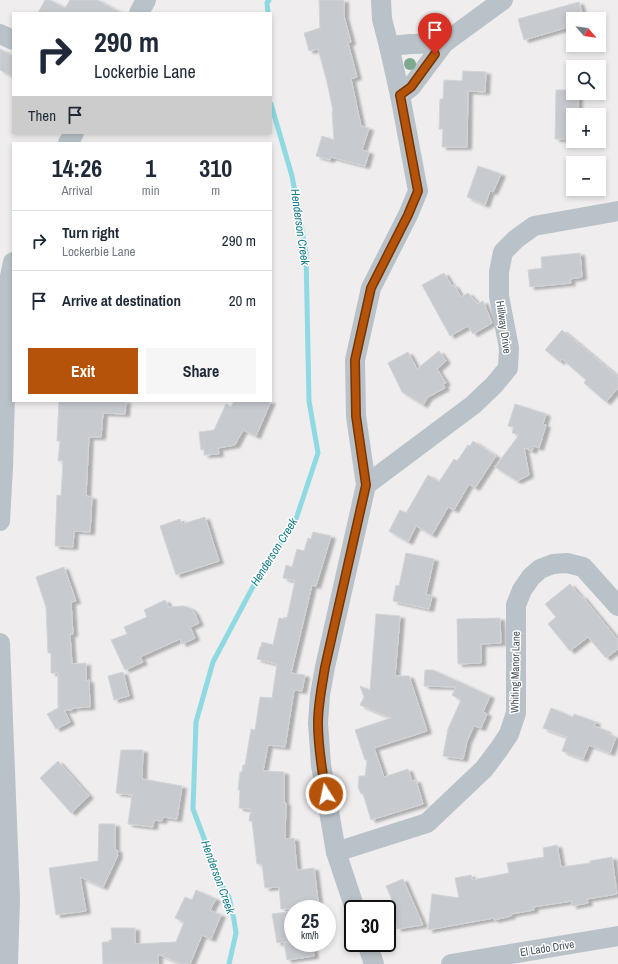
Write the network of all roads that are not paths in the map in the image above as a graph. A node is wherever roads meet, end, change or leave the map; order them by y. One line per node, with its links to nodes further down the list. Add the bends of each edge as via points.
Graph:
1 (146, 0): 4 (street)
2 (381, 0): 8 (street, via 382,19)
3 (503, 0): 7 (street)
4 (140, 12)
5 (0, 34): 6 (street)
6 (12, 40)
7 (444, 43): 8 (street); 9 (street, via 411,87)
8 (389, 46): 9 (street)
9 (400, 95): 13 (street, via 418,191 371,288 355,360 356,416)
10 (618, 211): 13 (street, Hillway Drive, via 534,226 503,252 499,272 499,296 509,348 508,368 473,405)
11 (12, 267): 12 (street, via 8,286)
12 (2, 468): 14 (street)
13 (366, 485): 17 (street, via 320,695 318,723 321,765)
14 (0, 521)
15 (618, 606): 17 (street, Whiting Manor Lane, via 583,567 567,563 553,564 540,569 522,590 516,605 516,713 509,734 484,770 426,823)
16 (0, 643): 21 (street, via 10,900)
17 (336, 852): 18 (street)
18 (352, 900)
19 (618, 936): 23 (street, El Lado Drive)
20 (370, 952): 22 (street)
21 (8, 964)
22 (374, 964)
23 (451, 964)

